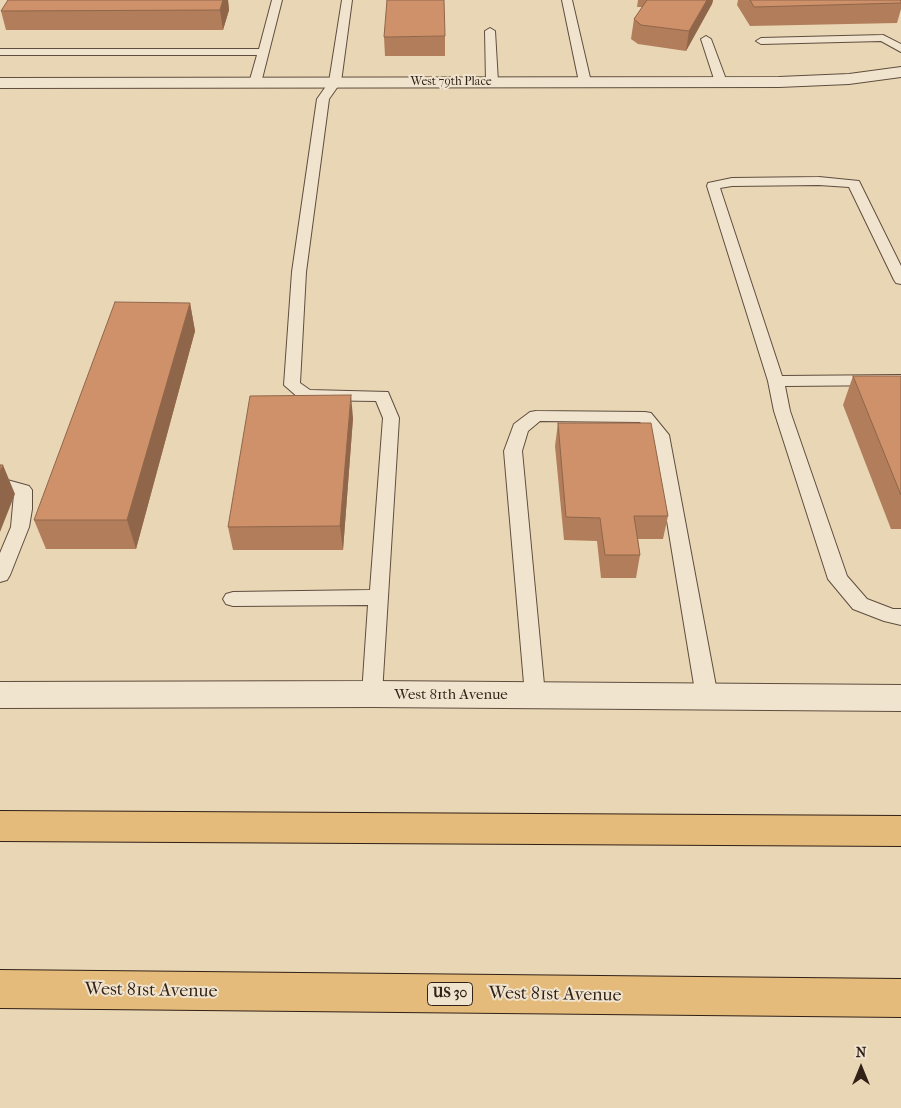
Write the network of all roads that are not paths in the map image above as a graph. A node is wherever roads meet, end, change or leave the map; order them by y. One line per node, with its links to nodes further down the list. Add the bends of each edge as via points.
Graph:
1 (277, 0): 9 (lane)
2 (347, 0): 11 (lane)
3 (567, 0): 13 (lane)
4 (490, 30): 12 (lane)
5 (706, 39): 14 (lane)
6 (760, 41): 7 (lane, via 883,38)
7 (901, 49)
8 (0, 52): 9 (lane)
9 (263, 52): 16 (lane)
10 (901, 72): 14 (street, West 79th Place, via 835,80)
11 (335, 82): 12 (street, West 79th Place); 16 (street, West 79th Place); 22 (lane, via 323,99 299,272 292,386 306,395 382,396 391,418)
12 (492, 82): 13 (street, West 79th Place)
13 (585, 82): 14 (street, West 79th Place)
14 (722, 82)
15 (0, 83): 16 (street, West 79th Place)
16 (255, 83)
17 (901, 280): 19 (lane, via 854,184 741,182 713,186)
18 (901, 380): 19 (lane)
19 (776, 381): 24 (lane, via 782,411 838,579 860,604)
20 (0, 484): 21 (lane, via 23,490 23,509 20,527)
21 (0, 575)
22 (379, 597): 23 (lane); 25 (lane)
23 (233, 600)
24 (901, 617)
25 (372, 694): 26 (street, West 81th Avenue); 27 (street, West 81th Avenue)
26 (0, 695)
27 (535, 695): 28 (street, West 81th Avenue); 28 (lane, via 514,451 520,428 536,416 645,417 661,435)
28 (707, 697): 29 (street, West 81th Avenue)
29 (901, 698)
30 (0, 826): 31 (main road)
31 (901, 831)
32 (0, 989): 33 (main road, West 81st Avenue / US 30)
33 (901, 998)

